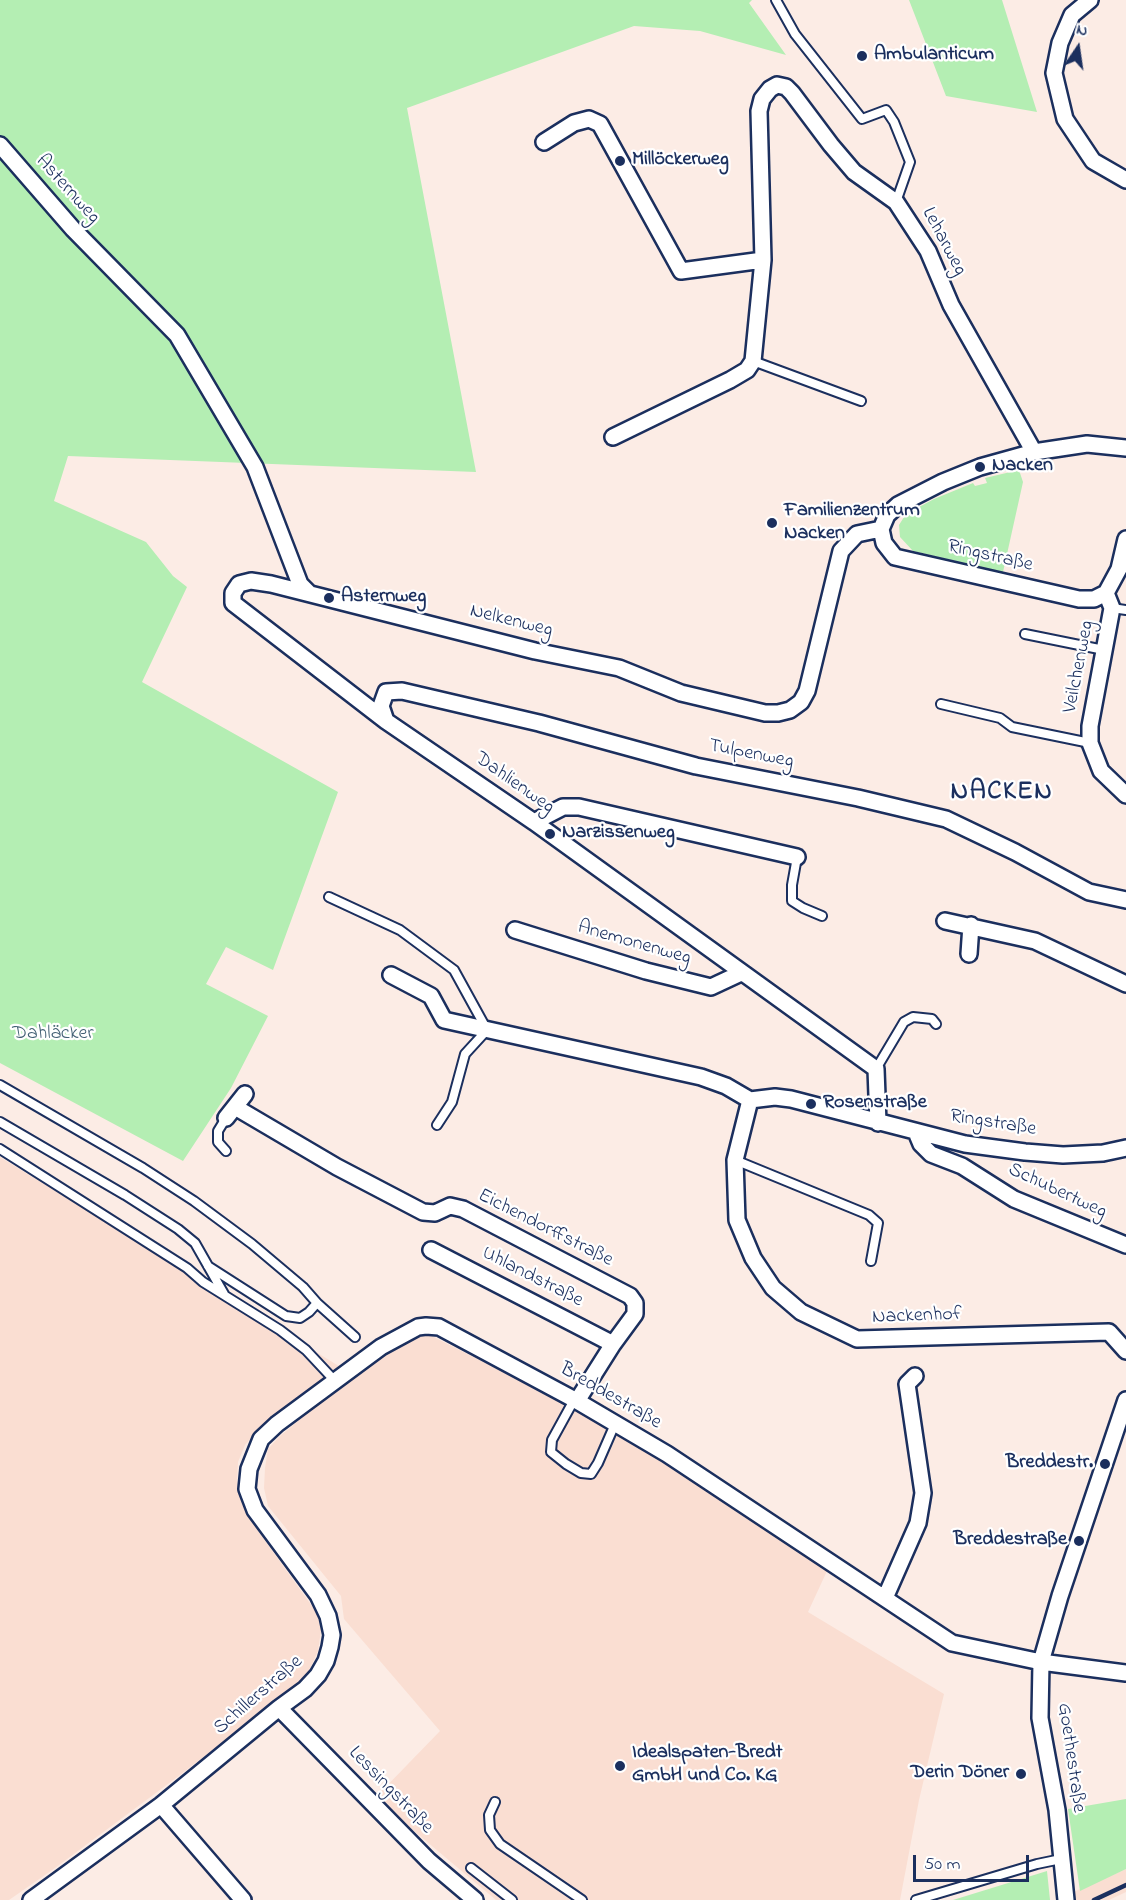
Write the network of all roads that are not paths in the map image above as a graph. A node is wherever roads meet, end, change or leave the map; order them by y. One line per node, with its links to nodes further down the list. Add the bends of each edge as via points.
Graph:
1 (777, 0): 6 (lane, via 795,33 862,118 886,110 894,122 910,162)
2 (1090, 0): 5 (street, via 1072,15 1060,43 1054,73 1065,119 1093,161)
3 (544, 142): 7 (street, via 574,123 589,119 600,124 681,271)
4 (0, 146): 16 (street, Asternweg, via 73,229 177,335 255,467 300,584)
5 (1126, 180)
6 (896, 202): 7 (street, Leharweg, via 854,172 792,93 777,85 762,99 759,111); 12 (street, Leharweg, via 928,251 951,305)
7 (763, 260): 8 (street)
8 (753, 361): 9 (lane); 10 (street, via 747,370 730,380)
9 (861, 401)
10 (613, 437)
11 (1126, 448): 12 (street, via 1087,444)
12 (1034, 452): 13 (street, via 980,467 921,492 892,510)
13 (881, 529): 16 (street, Nelkenweg, via 857,534 841,551 807,691 801,702 778,713 681,693 619,668 535,651); 17 (street, Ringstraße, via 884,543 894,557 1079,599 1094,599)
14 (1126, 539): 15 (street)
15 (1122, 569): 17 (street)
16 (309, 593): 18 (street, Nelkenweg, via 251,581 239,584 233,593)
17 (1106, 593): 19 (street, Veilchenweg)
18 (233, 603): 23 (street, Dahlienweg)
19 (1119, 609): 21 (street, Veilchenweg)
20 (1025, 634): 21 (lane)
21 (1104, 650): 24 (street, Veilchenweg)
22 (941, 704): 24 (lane, via 1000,718 1012,727)
23 (386, 721): 26 (street, Dahlienweg); 29 (street, Tulpenweg, via 381,706 386,692 402,691 696,766 946,819 1089,892)
24 (1090, 743): 25 (street, Veilchenweg, via 1101,771)
25 (1126, 795)
26 (534, 822): 27 (street, via 563,807 579,807); 35 (street, Dahlienweg)
27 (797, 857): 30 (lane, via 792,901)
28 (328, 897): 39 (lane, via 400,930 454,970)
29 (1126, 900)
30 (822, 916)
31 (945, 921): 32 (street)
32 (971, 926): 34 (street); 37 (street, via 1035,941)
33 (515, 930): 35 (street, Anemonenweg, via 711,987)
34 (969, 954)
35 (741, 973): 40 (street, Dahlienweg)
36 (392, 975): 39 (street, via 431,996 444,1020)
37 (1126, 984)
38 (936, 1024): 40 (lane, via 932,1019 913,1017 904,1022)
39 (487, 1029): 43 (street, via 701,1077); 47 (lane, via 465,1054 452,1102)
40 (876, 1068): 46 (street)
41 (0, 1085): 58 (lane, via 194,1201 260,1251)
42 (245, 1094): 44 (street)
43 (750, 1100): 46 (street, Ringstraße, via 791,1099); 52 (street, Nackenhof)
44 (231, 1112): 51 (lane, via 218,1131 218,1142); 60 (street, Eichendorffstraße, via 423,1212 435,1213 450,1206 463,1209 630,1296 635,1314)
45 (0, 1122): 56 (lane, via 178,1229 195,1243)
46 (878, 1123): 48 (street, Ringstraße)
47 (437, 1125)
48 (916, 1132): 49 (street, Ringstraße, via 965,1144 1063,1155); 53 (street, Schubertweg, via 931,1154 962,1166 1014,1199)
49 (1126, 1148)
50 (0, 1149): 57 (lane)
51 (226, 1151)
52 (735, 1160): 55 (lane, via 869,1215 878,1223); 61 (street, Nackenhof, via 737,1220 753,1258 773,1288 801,1312 856,1340 1109,1332)
53 (1126, 1245)
54 (432, 1250): 60 (street, Uhlandstraße)
55 (871, 1261)
56 (208, 1266): 57 (lane); 58 (lane, via 286,1316 300,1318)
57 (225, 1295): 64 (lane, via 306,1350)
58 (317, 1303): 59 (lane)
59 (355, 1337)
60 (613, 1344): 66 (street, Eichendorffstraße)
61 (1126, 1349)
62 (361, 1363): 64 (street, Schillerstraße); 66 (street, Breddestraße, via 400,1335 433,1326)
63 (915, 1376): 68 (street, via 908,1384 923,1493 918,1523)
64 (335, 1381): 71 (street, Schillerstraße, via 261,1439 249,1469 247,1489 255,1510 318,1595 332,1635 318,1675)
65 (1126, 1400): 69 (street, Goethestraße)
66 (575, 1401): 67 (street, Breddestraße); 67 (lane, via 552,1440 551,1452 581,1473 591,1474)
67 (615, 1424): 68 (street, Breddestraße)
68 (885, 1598): 69 (street, Breddestraße, via 952,1643)
69 (1041, 1662): 70 (street, Breddestraße); 74 (street, Goethestraße, via 1040,1718 1057,1810)
70 (1126, 1673)
71 (279, 1708): 73 (street, Schillerstraße); 78 (street, Lessingstraße, via 429,1861)
72 (495, 1802): 80 (lane, via 489,1815 490,1830 500,1844)
73 (161, 1805): 76 (street, Schillerstraße); 77 (street)
74 (1061, 1859): 81 (lane); 82 (street, Goethestraße)
75 (471, 1868): 79 (lane)
76 (31, 1900)
77 (243, 1900)
78 (475, 1900)
79 (512, 1900)
80 (582, 1900)
81 (916, 1900)
82 (1066, 1900)

